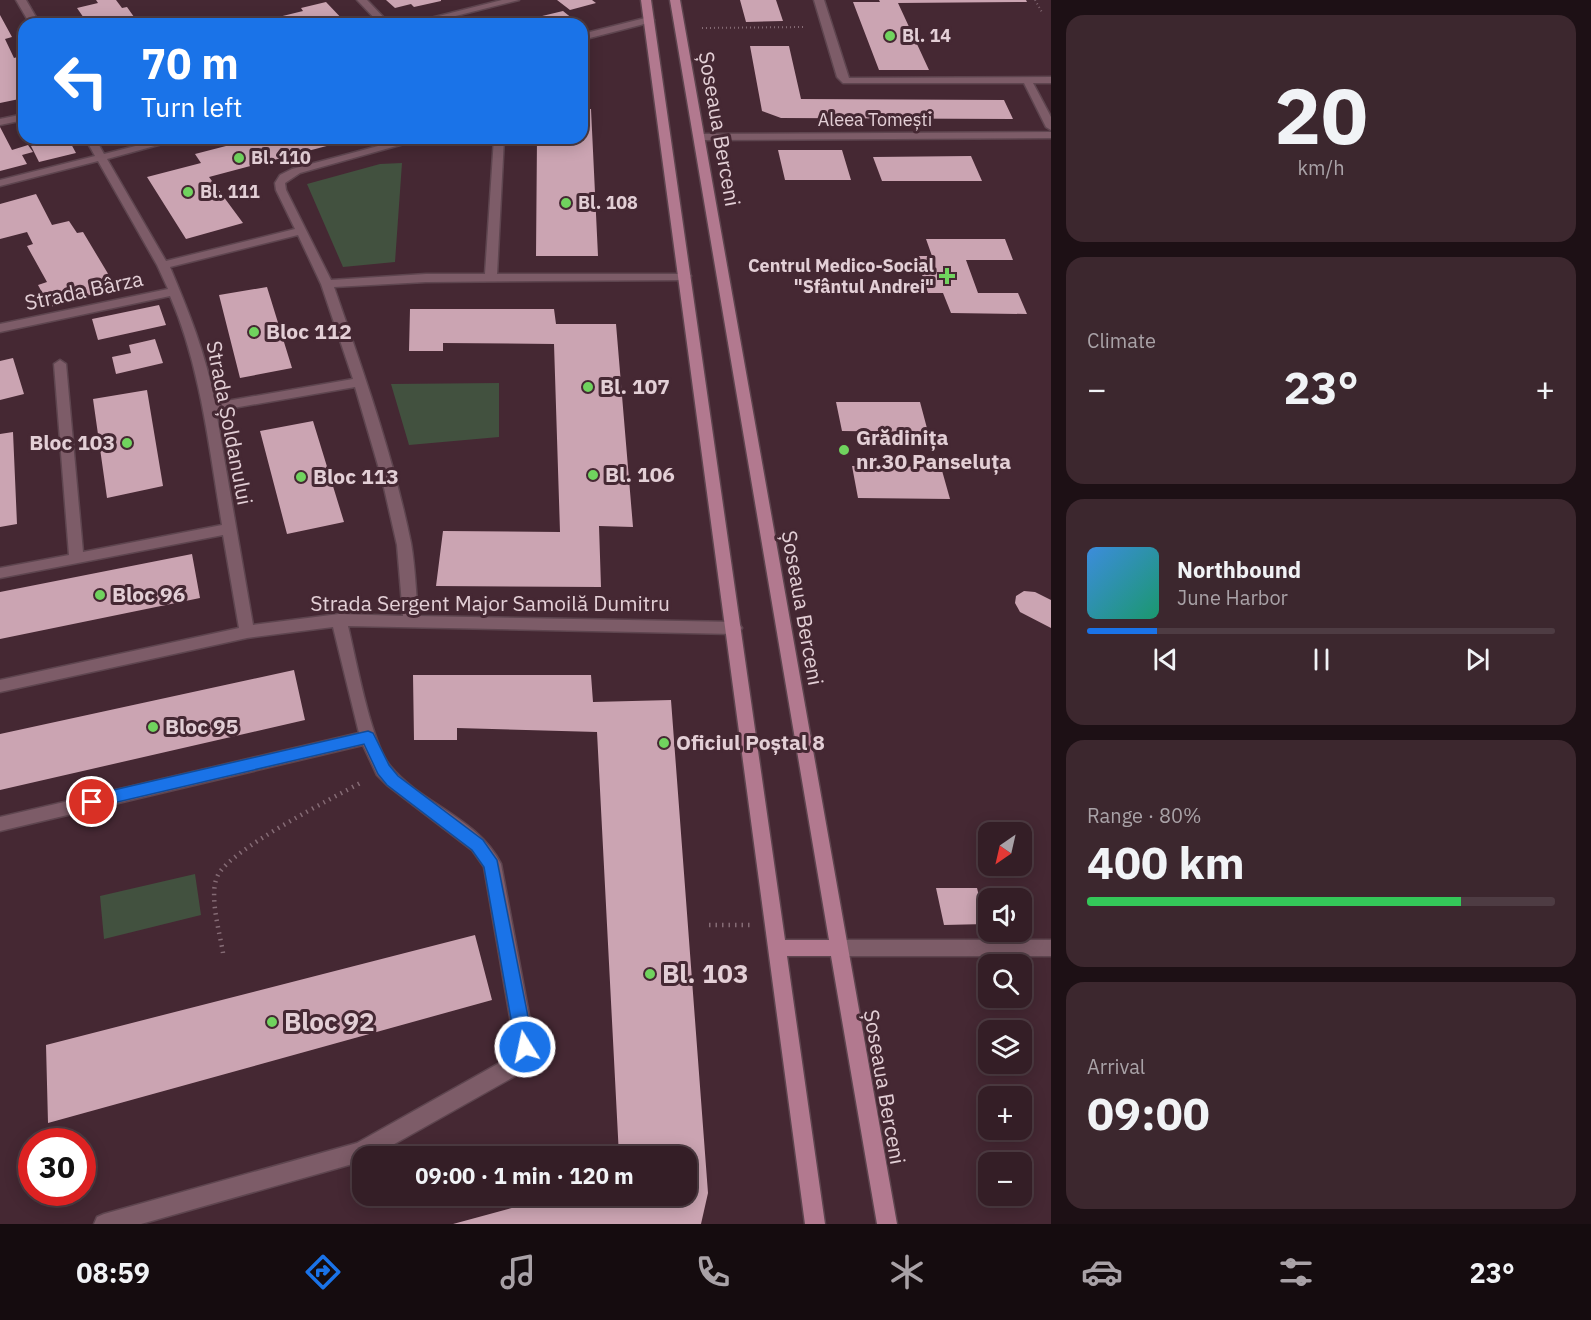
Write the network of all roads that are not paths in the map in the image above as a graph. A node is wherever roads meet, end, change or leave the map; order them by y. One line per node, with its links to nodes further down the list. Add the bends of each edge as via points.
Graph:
1 (21, 0): 7 (street)
2 (362, 0): 8 (street)
3 (514, 0): 9 (street)
4 (646, 0): 10 (main road)
5 (675, 0): 18 (main road, Șoseaua Berceni)
6 (819, 0): 12 (street, Aleea Tomești, via 846,81)
7 (32, 18)
8 (379, 18)
9 (438, 18)
10 (649, 20): 11 (street); 27 (main road)
11 (588, 35)
12 (1027, 80): 13 (street, Aleea Tomești); 16 (street)
13 (1051, 80)
14 (18, 118): 15 (street)
15 (0, 122)
16 (1051, 127)
17 (1051, 135): 18 (street, Aleea Tomești)
18 (699, 137): 46 (main road, Șoseaua Berceni)
19 (93, 144): 23 (street, Strada Șoldanului)
20 (156, 144): 23 (street)
21 (397, 144): 25 (street, via 284,177 281,190)
22 (499, 144): 28 (street)
23 (101, 158): 24 (street); 26 (street, Strada Șoldanului)
24 (0, 183)
25 (302, 231): 26 (street); 29 (street)
26 (163, 265): 30 (street, Strada Șoldanului)
27 (685, 276): 28 (street); 40 (main road)
28 (491, 277): 29 (street)
29 (327, 284): 33 (street)
30 (176, 291): 31 (street, Strada Bârza); 34 (street, Strada Șoldanului)
31 (0, 328)
32 (60, 364): 36 (street)
33 (360, 382): 34 (street); 39 (street, via 404,545)
34 (210, 408): 35 (street, Strada Șoldanului)
35 (230, 529): 36 (street); 41 (street, Strada Șoldanului)
36 (76, 558): 37 (street)
37 (0, 573)
38 (339, 620): 39 (street, Strada Sergent Major Samoilă Dumitru); 41 (street, Strada Sergent Major Samoilă Dumitru); 43 (street)
39 (411, 620): 40 (street, Strada Sergent Major Samoilă Dumitru)
40 (734, 628): 45 (main road)
41 (247, 632): 42 (street, Strada Sergent Major Samoilă Dumitru)
42 (0, 686)
43 (368, 737): 44 (street); 48 (street, via 383,770 478,845 492,864 525,1047 521,1060 361,1152)
44 (0, 824)
45 (777, 948): 46 (main road); 49 (main road)
46 (839, 948): 47 (street); 50 (main road, Șoseaua Berceni)
47 (1051, 948)
48 (104, 1224)
49 (815, 1224)
50 (886, 1224)

